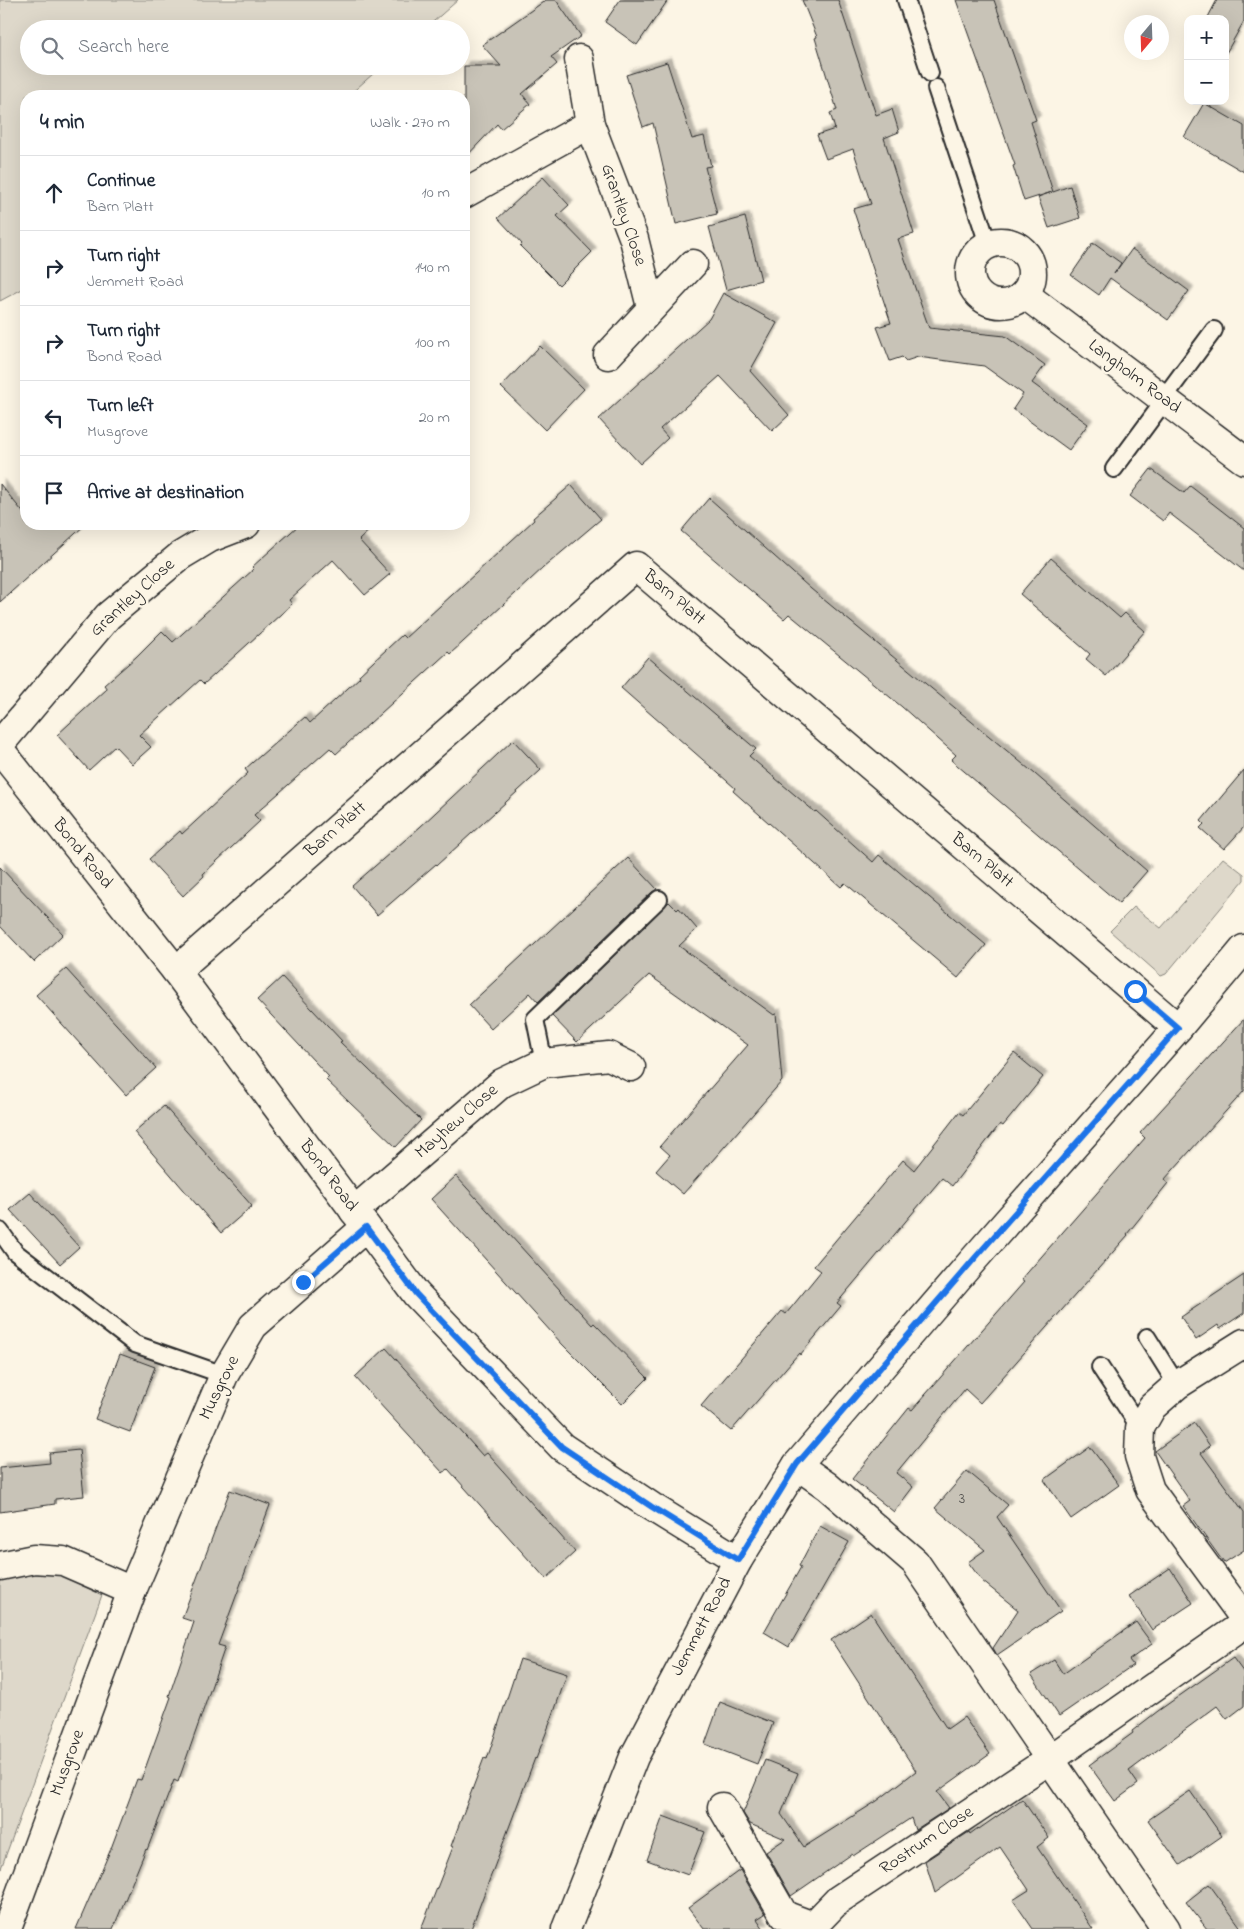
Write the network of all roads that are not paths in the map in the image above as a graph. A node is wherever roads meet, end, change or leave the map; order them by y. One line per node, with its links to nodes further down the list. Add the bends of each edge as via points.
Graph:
1 (906, 0): 5 (lane)
2 (579, 59): 3 (street, Grantley Close)
3 (590, 124): 4 (street); 8 (street, Grantley Close, via 634,239)
4 (470, 191)
5 (988, 244): 7 (street, via 1009,243 1026,254 1032,275); 7 (street, via 973,258 970,272 973,287 987,301 996,304 1007,304)
6 (693, 264): 8 (street)
7 (1024, 294): 11 (street, Langholm Road)
8 (651, 307): 10 (street)
9 (1214, 330): 11 (lane)
10 (608, 355)
11 (1164, 399): 12 (street, Langholm Road); 13 (lane)
12 (1244, 460)
13 (1114, 469)
14 (231, 530): 15 (street, Grantley Close, via 180,556 108,616)
15 (0, 744)
16 (0, 750): 19 (street, Bond Road)
17 (659, 899): 21 (lane, via 535,1019)
18 (1244, 949): 20 (street, Jemmett Road)
19 (176, 971): 20 (street, Barn Platt, via 636,566); 23 (street, Bond Road)
20 (1178, 1028): 31 (street, Jemmett Road)
21 (544, 1063): 22 (street, Mayhew Close, via 608,1056); 23 (street, Mayhew Close, via 502,1083)
22 (631, 1067)
23 (360, 1219): 28 (street, Musgrove, via 253,1326); 32 (street, Bond Road, via 416,1294 562,1447)
24 (0, 1231): 28 (lane, via 15,1252 135,1344)
25 (1147, 1337): 29 (lane)
26 (1244, 1343): 29 (street)
27 (1100, 1368): 30 (lane)
28 (224, 1375): 34 (street, Musgrove)
29 (1177, 1385): 30 (street, via 1152,1407)
30 (1140, 1428): 35 (street, via 1139,1456 1150,1490)
31 (797, 1464): 32 (street, Jemmett Road); 37 (street, via 828,1486 914,1562)
32 (738, 1560): 41 (street, Jemmett Road, via 634,1757)
33 (0, 1566): 34 (street, via 34,1558 63,1561)
34 (132, 1591): 39 (street, Musgrove)
35 (1244, 1618)
36 (1244, 1624): 37 (street, Rostrum Close)
37 (1049, 1760): 40 (street, Rostrum Close, via 838,1900); 42 (street)
38 (722, 1807): 40 (street, via 784,1915)
39 (7, 1913)
40 (813, 1928)
41 (566, 1929)
42 (1166, 1929)

